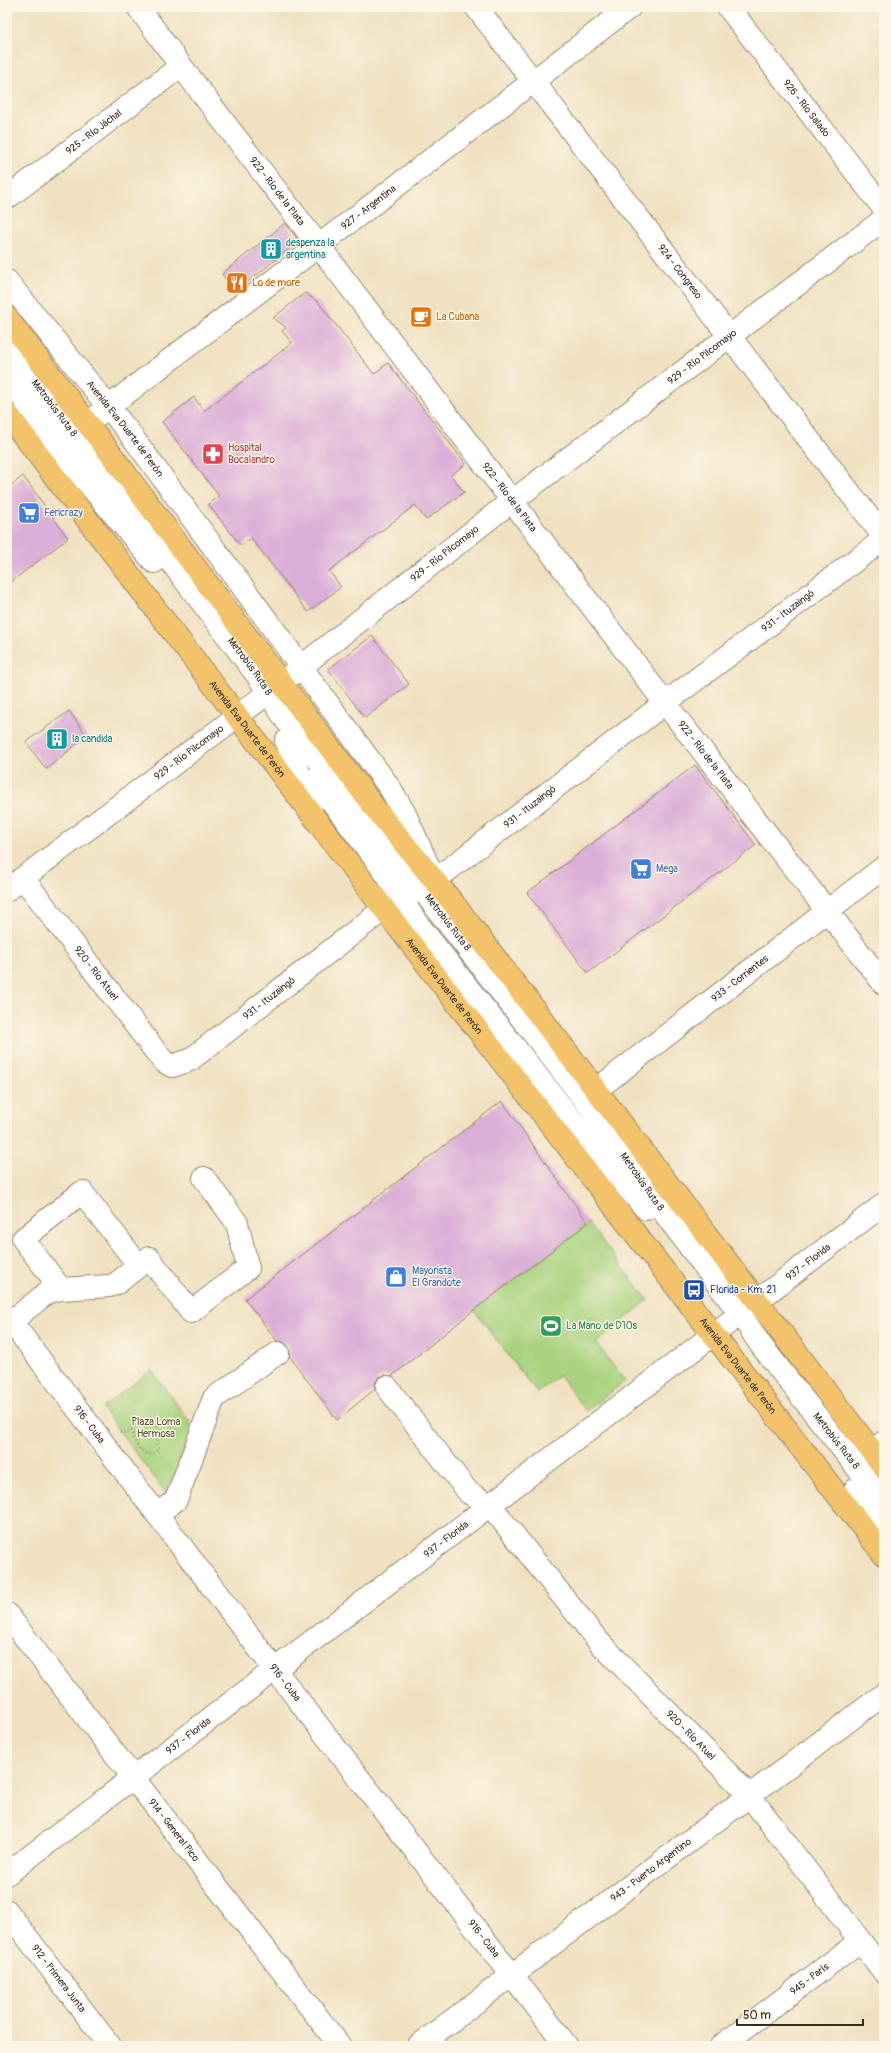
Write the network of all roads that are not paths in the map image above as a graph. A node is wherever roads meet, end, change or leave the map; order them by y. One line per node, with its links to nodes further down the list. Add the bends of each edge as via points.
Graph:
1 (138, 7): 5 (street, 922 - Río de la Plata)
2 (476, 7): 6 (street, 924 - Congreso)
3 (630, 7): 6 (street, 927 - Argentina)
4 (728, 7): 8 (street, 926 - Río Salado)
5 (181, 66): 7 (street, 925 - Río Jáchal); 10 (street, 922 - Río de la Plata)
6 (532, 82): 10 (street, 927 - Argentina); 13 (street, 924 - Congreso)
7 (7, 198)
8 (884, 209)
9 (884, 219): 13 (street, 929 - Río Pilcomayo)
10 (319, 246): 16 (street, 927 - Argentina); 19 (street, 922 - Río de la Plata)
11 (7, 281): 16 (street, Avenida Eva Duarte de Perón)
12 (7, 318): 18 (main road, Avenida Eva Duarte de Perón)
13 (730, 336): 19 (street, 929 - Río Pilcomayo); 20 (street, 924 - Congreso)
14 (7, 346): 22 (street, Metrobús Ruta 8)
15 (7, 377): 22 (street, Metrobús Ruta 8, via 75,468 189,603)
16 (109, 407): 18 (street, 927 - Argentina); 21 (street, Avenida Eva Duarte de Perón)
17 (7, 414): 24 (main road, Avenida Eva Duarte de Perón)
18 (88, 423): 22 (main road, Avenida Eva Duarte de Perón)
19 (512, 501): 21 (street, 929 - Río Pilcomayo); 23 (street, 922 - Río de la Plata)
20 (884, 538): 23 (street, 931 - Ituzaingó)
21 (301, 666): 22 (street, 929 - Río Pilcomayo); 30 (street, Avenida Eva Duarte de Perón, via 390,788 404,812)
22 (269, 692): 24 (street, 929 - Río Pilcomayo); 25 (street, Metrobús Ruta 8); 30 (main road, Avenida Eva Duarte de Perón, via 377,811)
23 (665, 703): 30 (street, 931 - Ituzaingó); 32 (street, 922 - Río de la Plata)
24 (237, 716): 26 (main road, Avenida Eva Duarte de Perón); 29 (street, 929 - Río Pilcomayo)
25 (286, 741): 27 (street, via 306,789); 31 (street, Metrobús Ruta 8, via 387,875)
26 (309, 811): 27 (main road); 31 (main road, Avenida Eva Duarte de Perón)
27 (340, 834): 31 (main road)
28 (884, 867): 32 (street, 933 - Corrientes)
29 (15, 884): 34 (street, 920 - Río Atuel, via 163,1061)
30 (428, 884): 31 (street, 931 - Ituzaingó); 35 (main road, Avenida Eva Duarte de Perón); 40 (street, Metrobús Ruta 8, via 587,1103)
31 (393, 904): 34 (street, 931 - Ituzaingó, via 190,1060); 40 (main road, Avenida Eva Duarte de Perón)
32 (827, 909): 33 (street, 922 - Río de la Plata); 35 (street, 933 - Corrientes)
33 (884, 984)
34 (172, 1066)
35 (596, 1090): 40 (main road, Avenida Eva Duarte de Perón)
36 (204, 1178): 38 (street, via 237,1223 248,1268 191,1312 149,1258)
37 (884, 1204): 40 (street, 937 - Florida)
38 (139, 1266): 39 (street, via 110,1286); 39 (street, via 82,1192 23,1239)
39 (61, 1289): 41 (street, via 48,1292)
40 (736, 1319): 44 (main road, Avenida Eva Duarte de Perón); 45 (street, Metrobús Ruta 8, via 760,1344); 46 (street, 937 - Florida); 48 (street, Metrobús Ruta 8); 49 (main road, Avenida Eva Duarte de Perón)
41 (8, 1321): 47 (street, 916 - Cuba)
42 (278, 1353): 47 (street, via 214,1398 176,1500)
43 (387, 1387): 46 (street, via 469,1493)
44 (880, 1454)
45 (884, 1502)
46 (490, 1505): 51 (street, 937 - Florida); 54 (street, 920 - Río Atuel, via 606,1650)
47 (157, 1514): 51 (street, 916 - Cuba)
48 (884, 1527)
49 (884, 1556)
50 (7, 1614): 53 (street, 914 - General Pico)
51 (275, 1670): 53 (street, 937 - Florida); 59 (street, 916 - Cuba)
52 (884, 1694): 54 (street, 943 - Puerto Argentino)
53 (132, 1778): 55 (street, 937 - Florida); 61 (street, 914 - General Pico)
54 (749, 1795): 57 (street, 920 - Río Atuel); 59 (street, 943 - Puerto Argentino)
55 (7, 1874)
56 (7, 1911): 60 (street, 912 - Primera Junta)
57 (860, 1941): 58 (street, 920 - Río Atuel); 64 (street, 945 - París)
58 (884, 1972)
59 (511, 1974): 62 (street, 943 - Puerto Argentino); 63 (street, 916 - Cuba)
60 (107, 2045)
61 (340, 2046)
62 (418, 2046)
63 (567, 2046)
64 (721, 2046)

